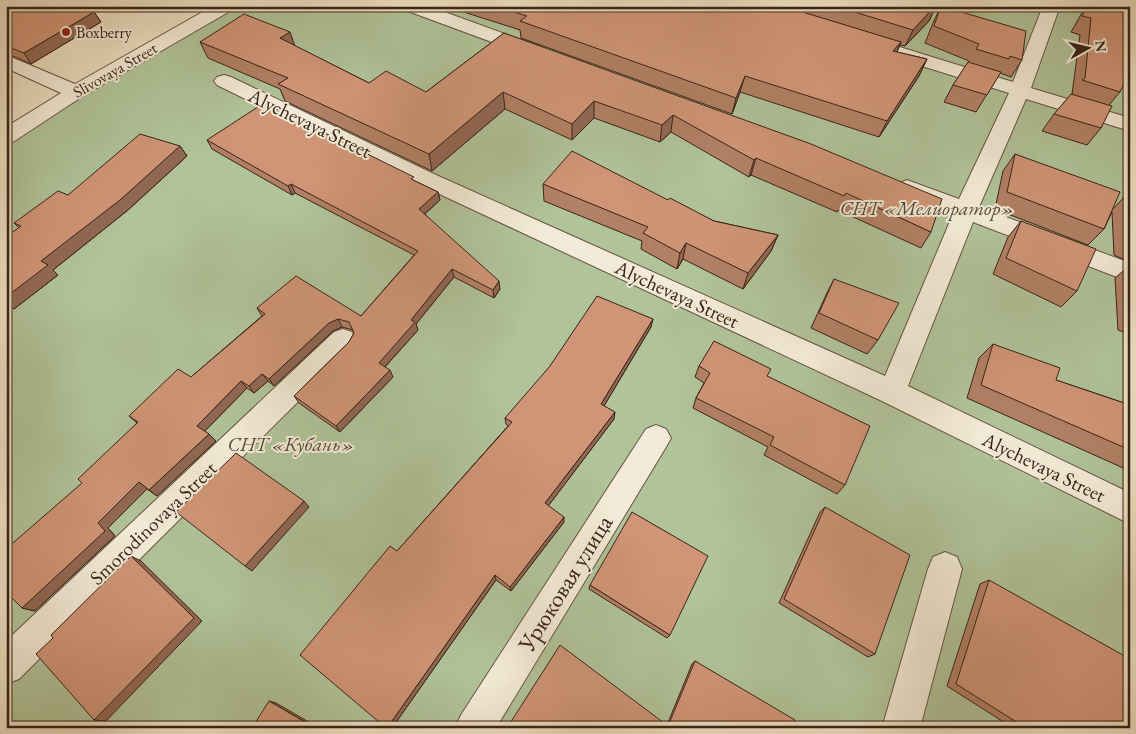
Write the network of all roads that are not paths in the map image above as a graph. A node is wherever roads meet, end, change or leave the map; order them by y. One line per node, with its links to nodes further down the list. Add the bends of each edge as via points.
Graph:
1 (226, 6): 9 (street, Slivovaya Street)
2 (411, 6): 5 (street)
3 (1052, 6): 8 (street)
4 (871, 44): 8 (street)
5 (550, 57)
6 (6, 61): 9 (street)
7 (224, 82): 16 (street, Alychevaya Street, via 426,179)
8 (1020, 90): 10 (street); 13 (street)
9 (76, 92): 11 (street, Slivovaya Street)
10 (1130, 125)
11 (6, 137)
12 (892, 182): 13 (street)
13 (966, 210): 14 (street); 16 (street)
14 (1130, 273)
15 (343, 340): 20 (street, Smorodinovaya Street)
16 (892, 392): 18 (street, Alychevaya Street)
17 (656, 438): 21 (street, Урюковая улица)
18 (1130, 509)
19 (945, 569): 22 (street)
20 (6, 666)
21 (474, 728)
22 (901, 728)

